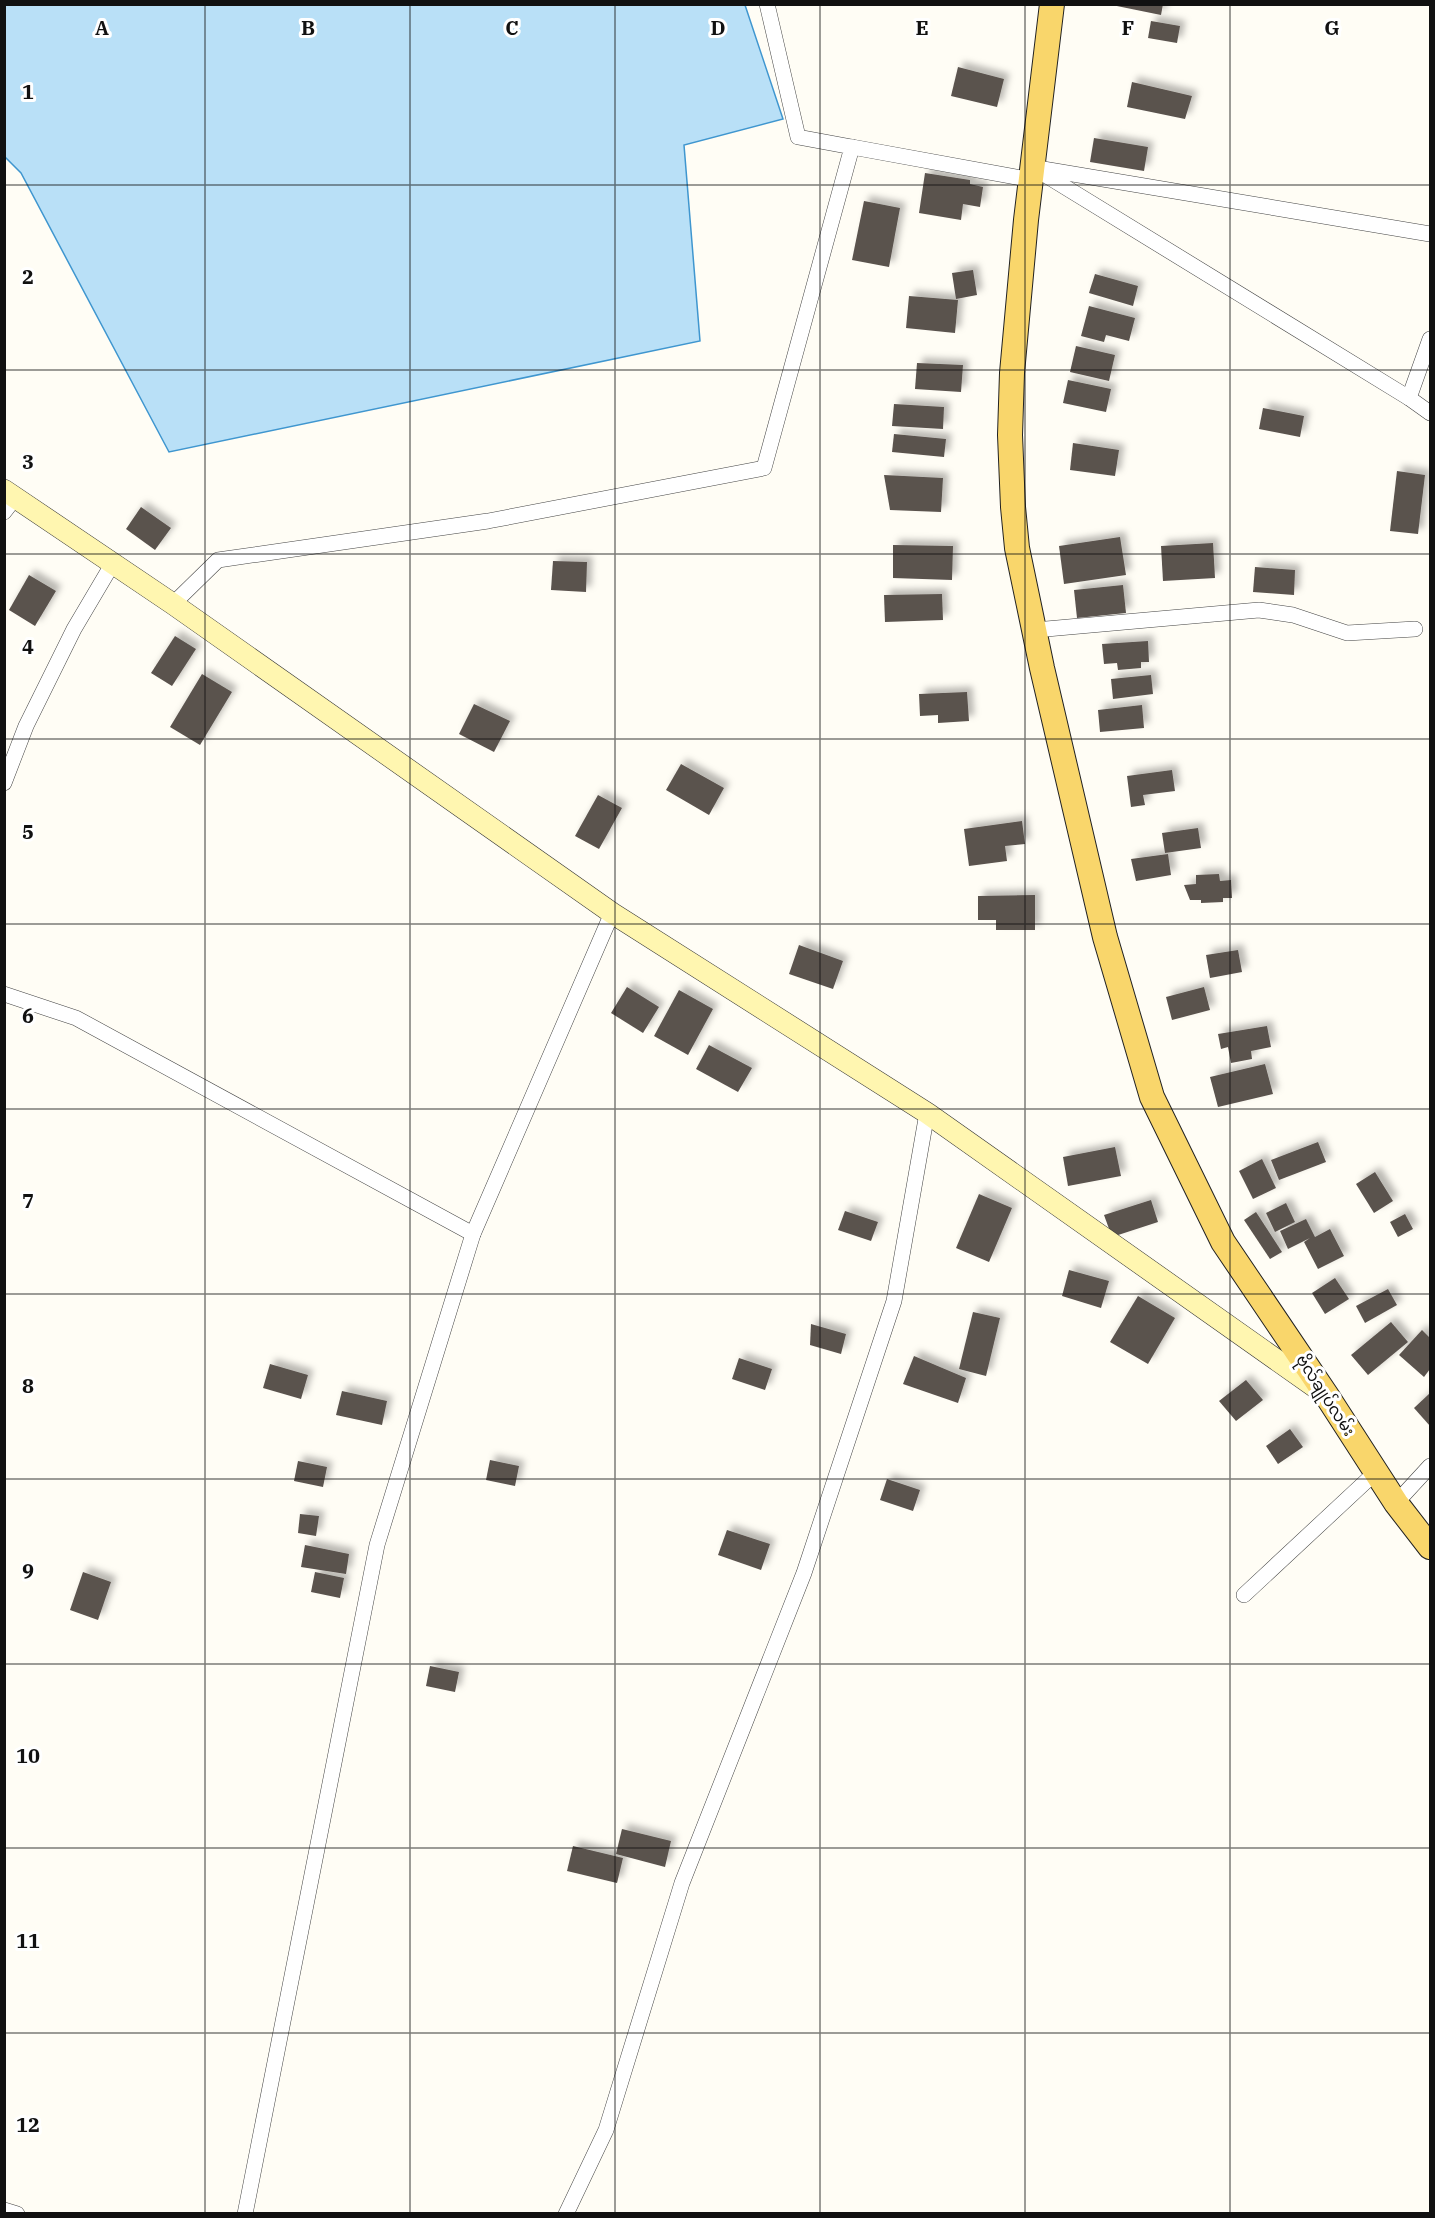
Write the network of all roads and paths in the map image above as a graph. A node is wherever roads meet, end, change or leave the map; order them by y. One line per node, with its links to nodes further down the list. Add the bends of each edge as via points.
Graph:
1 (767, 4): 3 (street, via 798,137)
2 (1052, 4): 4 (main road, ဗိုလ်ချုပ်လမ်း)
3 (852, 147): 4 (street); 11 (street, via 764,468 488,521 218,560)
4 (1033, 174): 5 (street); 7 (street); 13 (main road, ဗိုလ်ချုပ်လမ်း, via 1012,373 1010,435 1017,548)
5 (1431, 234)
6 (1431, 339): 7 (street)
7 (1409, 398): 8 (street)
8 (1431, 413)
9 (8, 500): 10 (street)
10 (113, 563): 11 (street); 14 (street, via 74,629 26,726)
11 (173, 604): 15 (street)
12 (1414, 629): 13 (street, via 1347,633 1293,615 1259,610)
13 (1035, 630): 19 (main road, ဗိုလ်ချုပ်လမ်း, via 1105,937 1152,1097 1223,1242)
14 (4, 783)
15 (612, 913): 17 (street); 18 (street)
16 (4, 994): 18 (street, via 76,1018)
17 (927, 1113): 19 (street); 28 (street, via 894,1301 804,1573 682,1883 606,2130)
18 (472, 1234): 27 (street, via 376,1545)
19 (1328, 1396): 21 (main road, ဗိုလ်ချုပ်လမ်း)
20 (1431, 1466): 22 (street)
21 (1376, 1472): 22 (main road, ဗိုလ်ချုပ်လမ်း); 24 (street)
22 (1396, 1503): 23 (main road, ဗိုလ်ချုပ်လမ်း)
23 (1431, 1547)
24 (1244, 1595)
25 (4, 2210): 26 (street)
26 (17, 2214)
27 (245, 2214)
28 (566, 2214)

